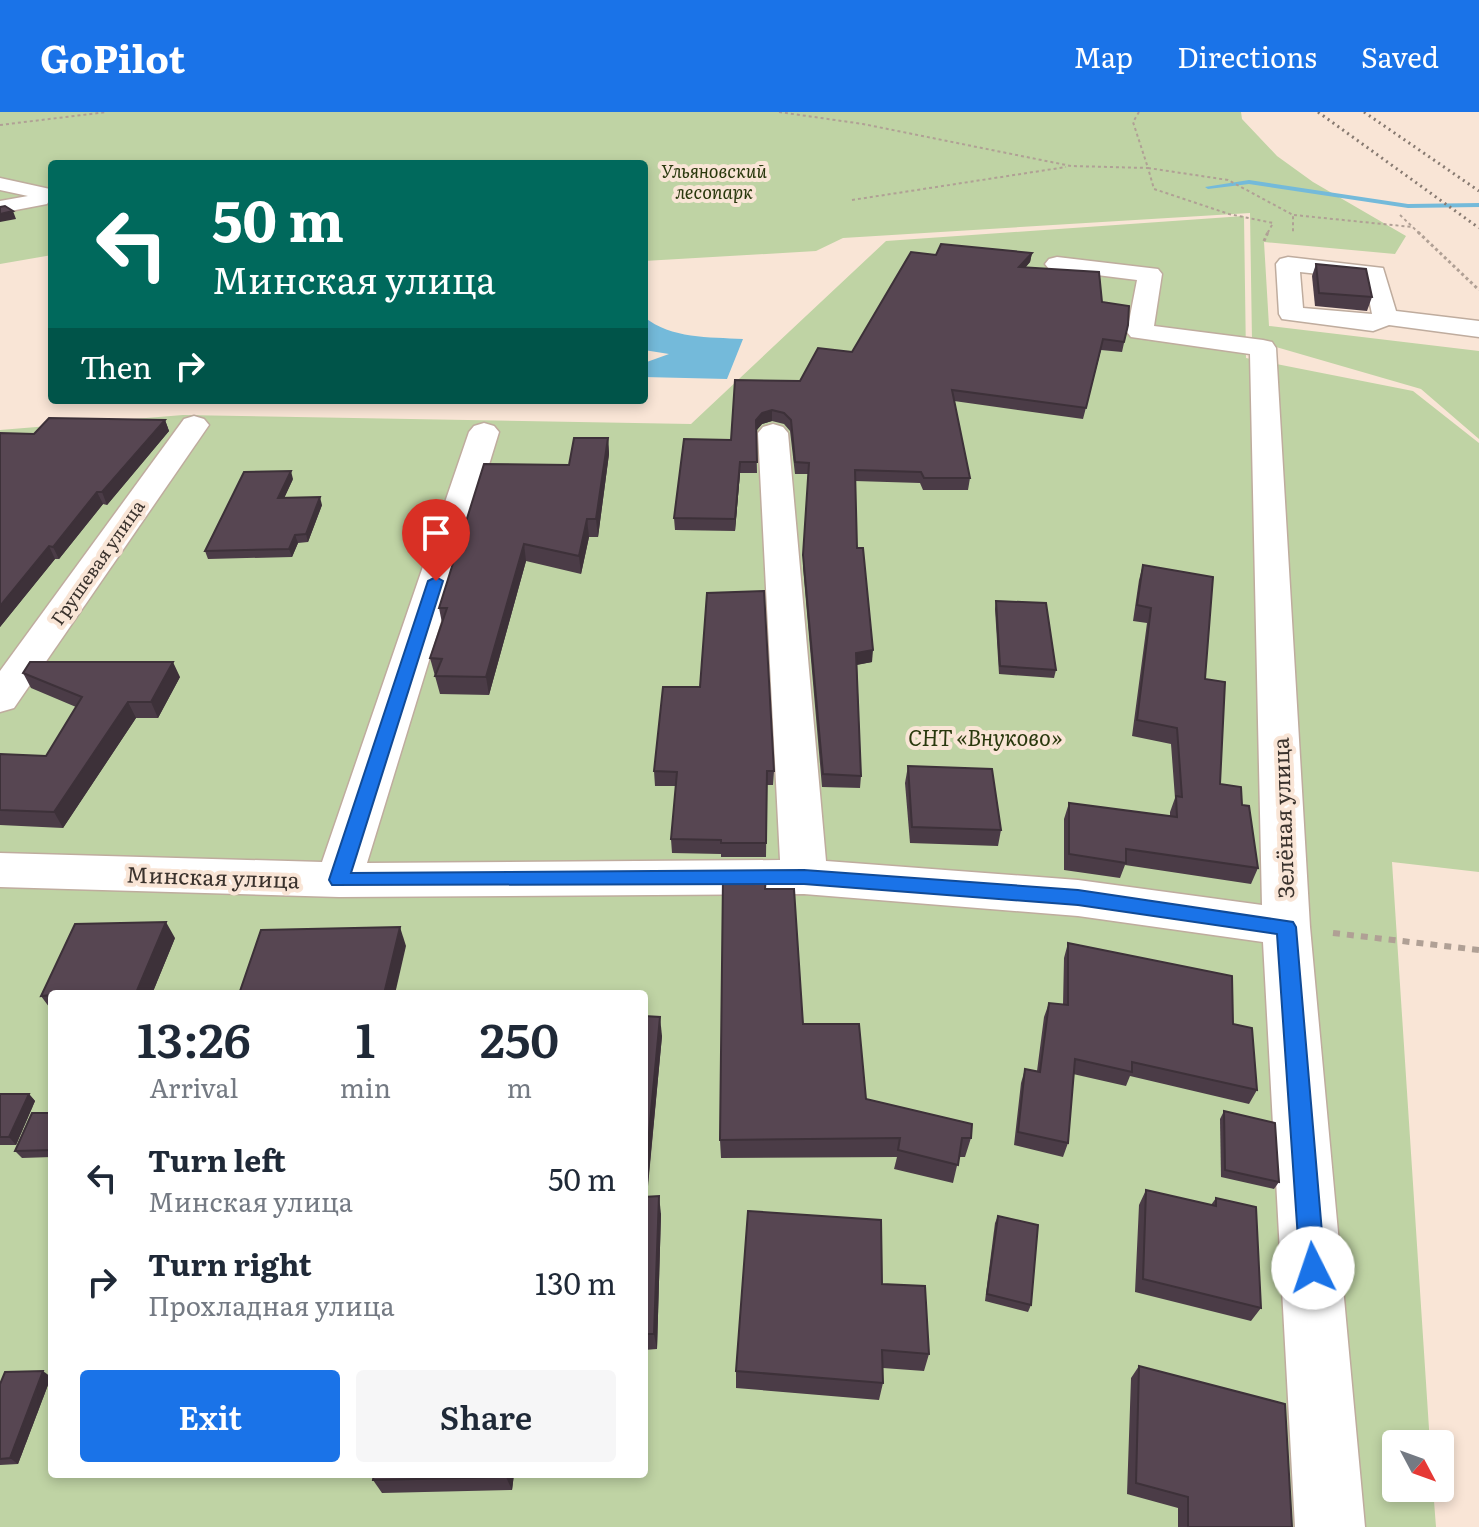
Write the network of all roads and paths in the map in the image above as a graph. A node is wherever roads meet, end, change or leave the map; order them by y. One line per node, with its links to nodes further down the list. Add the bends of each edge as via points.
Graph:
1 (107, 112): 4 (path)
2 (779, 112): 5 (path)
3 (1139, 112): 6 (path, via 1133,122)
4 (0, 125)
5 (1071, 166): 6 (path); 9 (path)
6 (1148, 168): 8 (path); 14 (path, via 1154,189 1273,223)
7 (0, 184): 10 (street, via 43,193 40,200)
8 (1241, 186)
9 (852, 200)
10 (0, 207)
11 (1293, 215): 13 (path)
12 (1400, 215): 13 (path)
13 (1412, 227): 16 (path)
14 (1264, 241)
15 (1057, 264): 26 (street, Зелёная улица, via 1150,274 1140,332 1263,348)
16 (1479, 290)
17 (1385, 317): 18 (street)
18 (1479, 329)
19 (194, 425): 22 (street, Грушевая улица)
20 (484, 432): 25 (street)
21 (773, 433): 24 (street)
22 (0, 699)
23 (0, 870): 25 (street, Минская улица)
24 (804, 877): 25 (street, Минская улица); 26 (street, Минская улица, via 1078,898)
25 (339, 880)
26 (1286, 927): 27 (path); 28 (street, Зелёная улица)
27 (1479, 950)
28 (1330, 1527)

